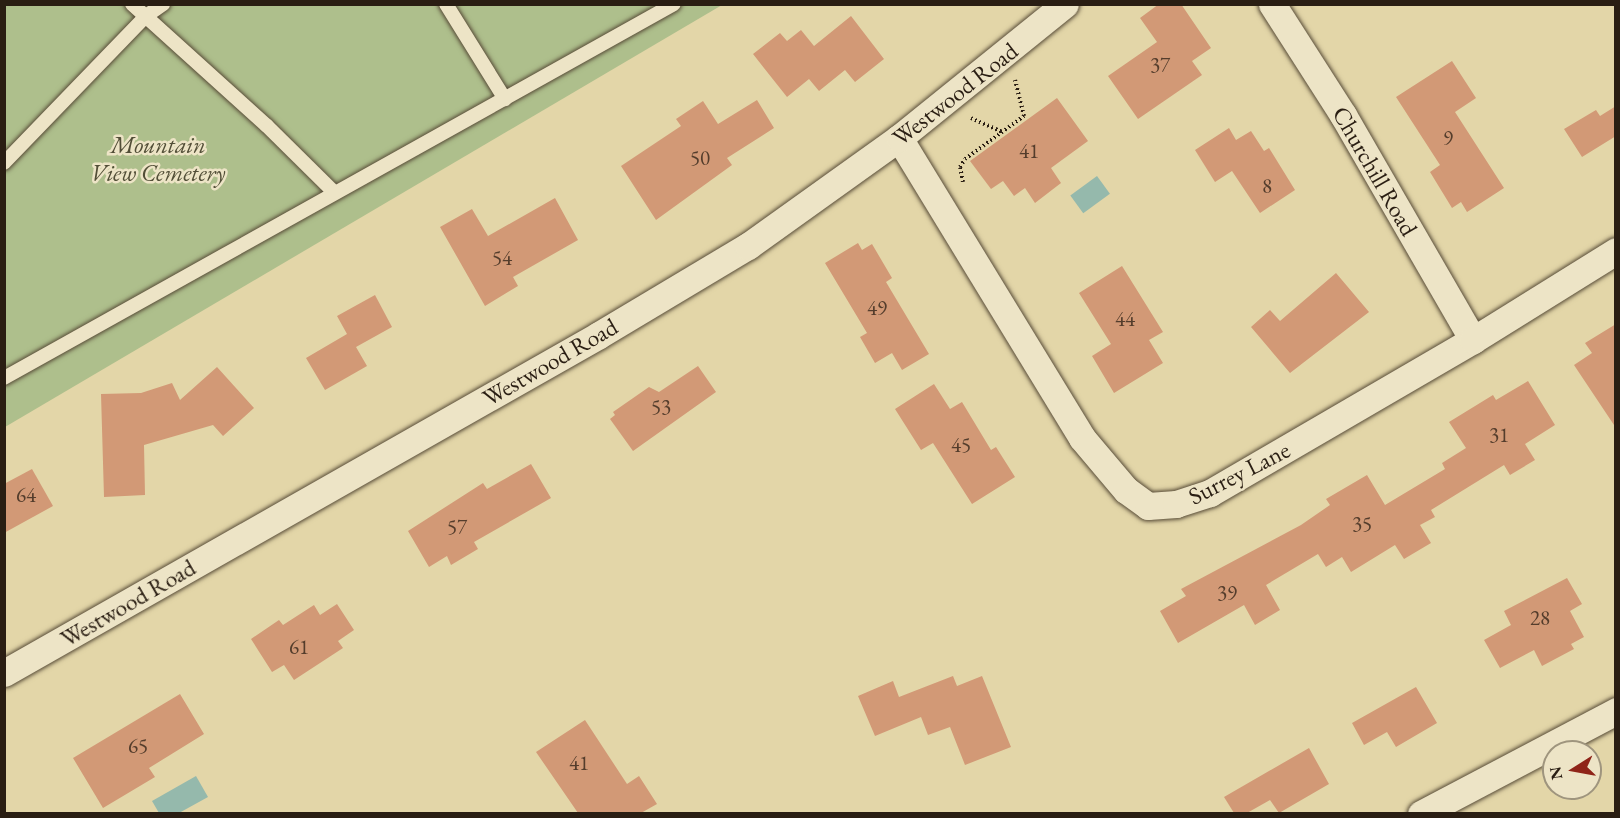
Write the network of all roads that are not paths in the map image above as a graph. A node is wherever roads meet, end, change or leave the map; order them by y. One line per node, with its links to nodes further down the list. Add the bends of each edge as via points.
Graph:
1 (132, 4): 7 (lane)
2 (163, 4): 7 (lane)
3 (446, 4): 8 (lane)
4 (674, 4): 8 (lane)
5 (1065, 4): 9 (street, Westwood Road, via 1003,58)
6 (1272, 4): 13 (street, Churchill Road, via 1343,115)
7 (146, 16): 10 (lane); 11 (lane)
8 (505, 99): 11 (lane)
9 (899, 138): 13 (street, Surrey Lane, via 1082,438 1126,490 1149,506 1176,504 1210,493); 15 (street, Westwood Road, via 748,246 599,335)
10 (4, 163)
11 (334, 192): 14 (lane)
12 (1616, 251): 13 (street, Surrey Lane)
13 (1473, 340)
14 (6, 376)
15 (4, 673)
16 (1616, 711): 17 (street)
17 (1421, 813)

